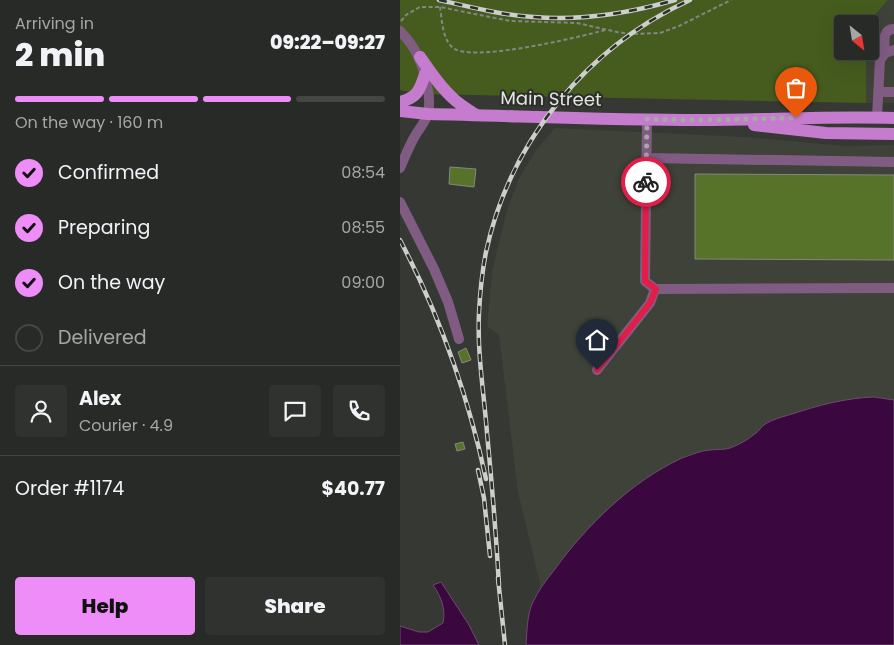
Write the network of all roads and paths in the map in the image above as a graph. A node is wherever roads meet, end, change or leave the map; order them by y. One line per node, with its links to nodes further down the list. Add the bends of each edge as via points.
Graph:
1 (731, 0): 5 (path, via 660,33 631,34)
2 (440, 7): 3 (path, via 420,7); 5 (path, via 510,21 576,22); 5 (path, via 448,43 453,49 465,52 507,51)
3 (400, 23)
4 (894, 29): 7 (street, via 885,34)
5 (607, 30)
6 (400, 31): 8 (street)
7 (889, 51): 10 (street, via 880,60)
8 (420, 58): 9 (street); 15 (main road, via 446,91)
9 (425, 74): 12 (main road, via 416,95); 14 (street)
10 (878, 92): 11 (street); 16 (street)
11 (894, 92)
12 (400, 102)
13 (400, 111): 14 (main road, Main Street)
14 (428, 114): 15 (main road, Main Street); 23 (street)
15 (476, 115): 18 (main road, Main Street)
16 (877, 117): 17 (main road, Main Street); 19 (main road, Main Street)
17 (894, 118)
18 (647, 119): 19 (main road, Main Street); 21 (street)
19 (702, 120): 20 (main road, Main Street, via 826,133)
20 (894, 134)
21 (646, 158): 22 (street); 26 (street, via 645,281)
22 (894, 162)
23 (400, 168)
24 (400, 202): 27 (street, via 434,268)
25 (894, 288): 26 (street)
26 (656, 289): 28 (street, via 650,303)
27 (458, 339)
28 (597, 370)

